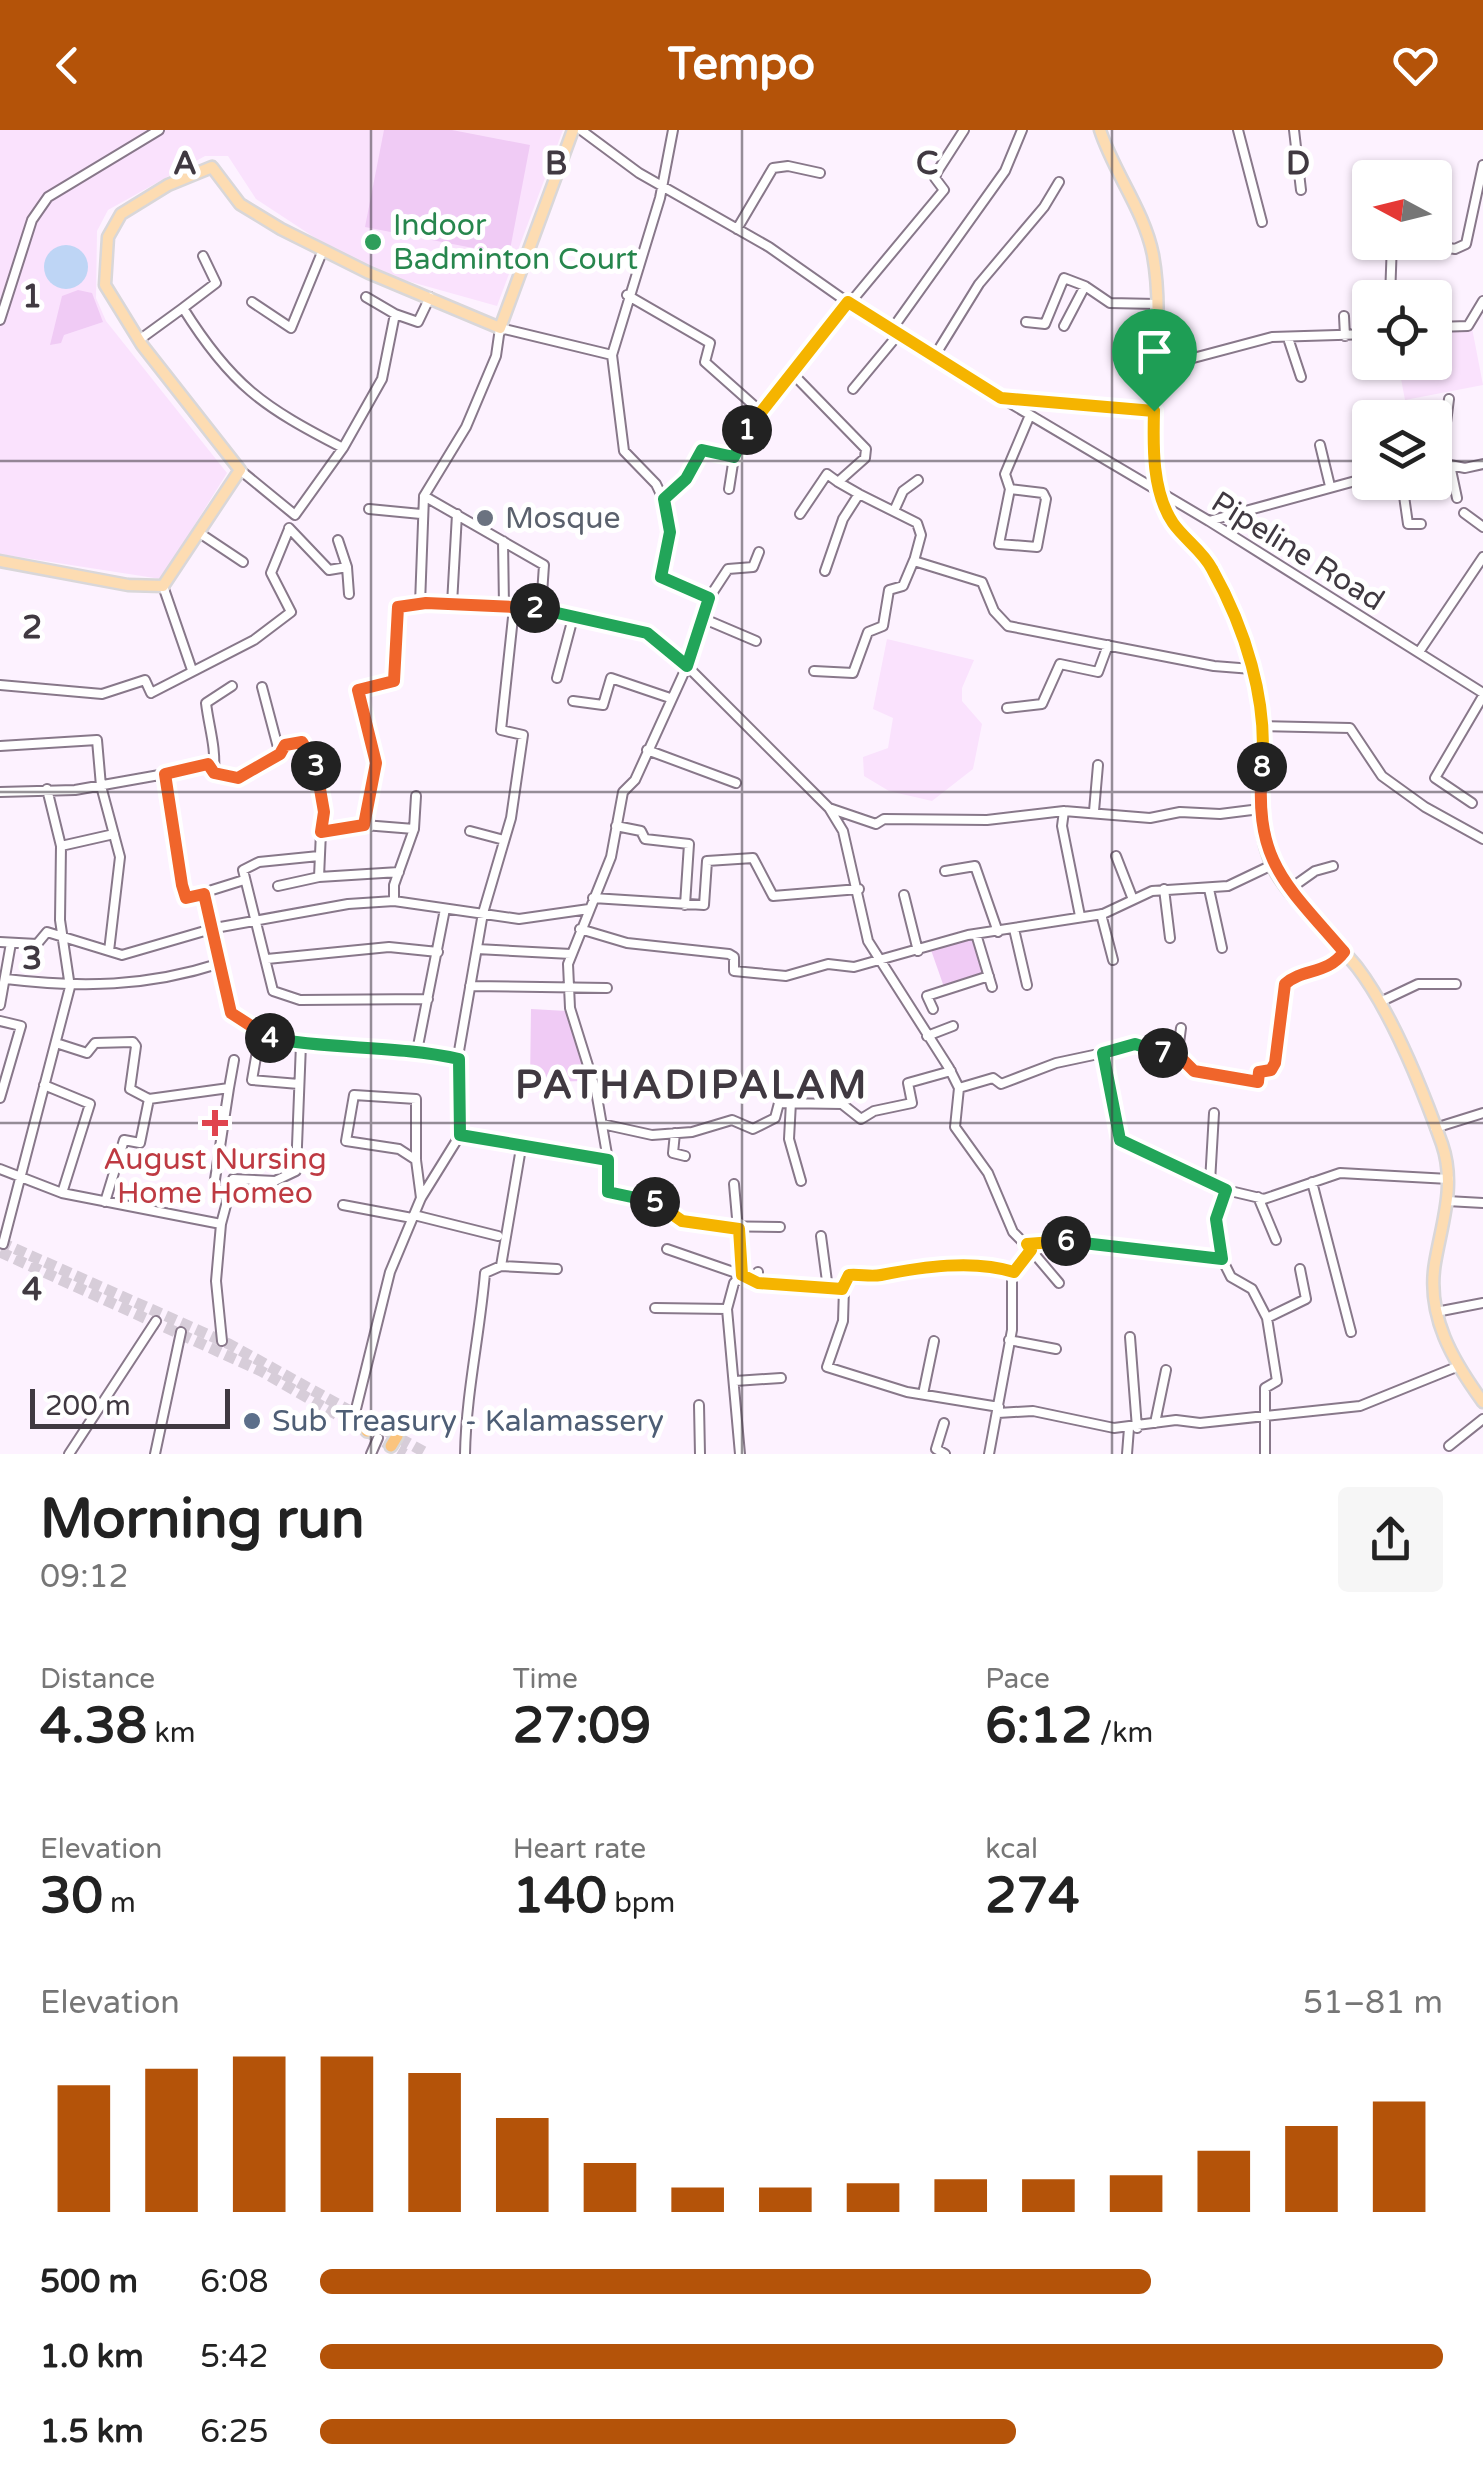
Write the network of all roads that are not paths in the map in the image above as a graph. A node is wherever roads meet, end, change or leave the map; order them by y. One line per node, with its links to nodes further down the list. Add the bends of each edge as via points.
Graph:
1 (160, 130): 31 (street, via 48,197 32,220)
2 (573, 130): 35 (main road)
3 (581, 130): 13 (street, Pipeline Road)
4 (673, 130): 13 (street)
5 (964, 130): 26 (street, via 936,172 944,190)
6 (1022, 130): 36 (street, via 1005,171)
7 (1100, 130): 27 (main road, via 1152,249)
8 (1238, 130): 15 (street)
9 (1294, 130): 14 (street)
10 (1483, 165): 17 (street, via 1466,244)
11 (820, 173): 16 (street, via 772,168)
12 (1059, 182): 42 (street, via 979,284)
13 (662, 186): 16 (street, Pipeline Road); 21 (street)
14 (1301, 190)
15 (1262, 222)
16 (736, 230): 26 (street, Pipeline Road)
17 (1452, 248)
18 (322, 250): 22 (main road); 25 (street, via 291,328); 40 (main road, via 240,204 212,167 168,185 121,214 108,237 104,285)
19 (202, 256): 28 (street, via 216,283)
20 (1085, 286): 27 (street, via 1110,303); 32 (street, via 1064,278 1045,324); 33 (street)
21 (627, 295): 41 (street); 48 (street, via 710,343 705,362)
22 (430, 297): 29 (street, via 418,322); 35 (main road)
23 (366, 298): 29 (street)
24 (1483, 301): 34 (street, via 1468,326)
25 (252, 302)
26 (848, 302): 36 (street, Pipeline Road); 44 (street)
27 (1156, 304): 43 (main road)
28 (183, 308): 40 (street); 52 (street, via 224,371 262,402)
29 (395, 314): 52 (street, via 382,379)
30 (1344, 316): 38 (street)
31 (0, 320)
32 (1026, 322)
33 (1064, 326)
34 (1452, 326)
35 (500, 328): 41 (street); 66 (street, via 496,356 466,427)
36 (894, 334): 42 (street, Pipeline Road); 46 (street)
37 (1352, 335): 38 (street)
38 (1345, 336): 39 (street)
39 (1288, 338): 43 (street); 45 (street)
40 (139, 340): 56 (main road)
41 (612, 355): 68 (street, via 624,451)
42 (934, 357): 47 (street, Pipeline Road)
43 (1158, 360): 49 (main road)
44 (791, 372): 48 (street); 59 (street, via 866,449 865,458)
45 (1301, 377)
46 (853, 388)
47 (1001, 398): 49 (street); 50 (street, Pipeline Road)
48 (759, 410): 53 (street)
49 (1154, 411): 64 (main road)
50 (1030, 414): 63 (street, via 1005,474); 64 (street, Pipeline Road)
51 (1320, 445): 60 (street)
52 (343, 448): 76 (street)
53 (734, 457): 62 (street); 68 (street, via 702,450 686,479)
54 (1452, 463): 55 (street)
55 (1483, 464)
56 (240, 470): 76 (street); 81 (main road)
57 (918, 480): 71 (street)
58 (1352, 481): 60 (street)
59 (838, 482): 65 (street); 74 (street, via 827,474)
60 (1330, 486): 77 (street)
61 (1452, 486): 67 (street)
62 (728, 489)
63 (1010, 490): 63 (street, via 999,544 1037,547 1046,499 1043,493)
64 (1159, 491): 77 (street, Pipeline Road); 104 (main road, via 1174,524 1214,573)
65 (859, 494): 71 (street); 90 (street)
66 (424, 496): 72 (street); 73 (street)
67 (1457, 498)
68 (664, 499): 93 (street, via 670,532 661,577)
69 (1405, 500): 78 (street, via 1408,524)
70 (368, 508): 72 (street)
71 (894, 511): 86 (street, via 920,526)
72 (421, 514): 94 (street)
73 (456, 514): 83 (street); 95 (street)
74 (800, 514)
75 (1464, 514): 79 (street)
76 (296, 515): 80 (street)
77 (1209, 521): 102 (street, Pipeline Road)
78 (1421, 524)
79 (1483, 527)
80 (289, 529): 89 (street, via 329,570); 105 (street, via 272,574 291,612 254,640)
81 (201, 534): 88 (street); 91 (main road)
82 (338, 540): 89 (street)
83 (504, 542): 96 (street); 97 (street, via 544,565)
84 (759, 552): 93 (street, via 753,567 728,569)
85 (1483, 558): 102 (street)
86 (914, 560): 101 (street, via 982,582 1008,626); 106 (street, via 903,586 889,590 883,626 868,632 853,673)
87 (0, 561): 91 (main road)
88 (243, 562)
89 (347, 567): 92 (street)
90 (824, 571)
91 (163, 586): 105 (street)
92 (349, 594)
93 (709, 598): 99 (street)
94 (420, 604): 95 (street); 136 (street, via 398,607 394,681 358,690 376,763)
95 (452, 604): 96 (street)
96 (509, 607): 97 (street); 143 (street, via 501,730 523,735)
97 (542, 609): 98 (street)
98 (574, 614): 103 (street, via 647,633); 107 (street)
99 (702, 618): 100 (street); 103 (street)
100 (756, 641)
101 (1108, 644): 104 (street); 114 (street, via 1098,672 1060,664 1042,704)
102 (1418, 652): 111 (street, Pipeline Road)
103 (687, 666): 112 (street); 132 (street)
104 (1252, 668): 115 (main road)
105 (192, 670): 108 (street, via 151,693 146,680 102,694)
106 (814, 672)
107 (557, 678)
108 (0, 685)
109 (232, 686): 122 (street, via 207,699 215,730)
110 (262, 687): 118 (street)
111 (1483, 694): 131 (street, via 1435,778)
112 (670, 698): 113 (street, via 611,678 602,704); 117 (street)
113 (573, 701)
114 (1007, 708)
115 (1264, 726): 133 (main road); 142 (street, via 1350,728 1382,776)
116 (0, 746): 125 (street, via 97,740)
117 (647, 750): 124 (street); 128 (street)
118 (280, 754): 122 (street, via 238,778); 140 (street, via 285,745 302,742 308,748 320,780)
119 (194, 757): 121 (street)
120 (1098, 765): 135 (street)
121 (195, 770): 122 (street, via 208,764); 123 (street)
122 (214, 773)
123 (165, 774): 125 (street); 170 (street, via 186,898 204,894)
124 (736, 782)
125 (102, 786): 126 (street); 141 (street)
126 (47, 789): 127 (street); 144 (street)
127 (0, 792)
128 (623, 792): 129 (street); 137 (street)
129 (634, 793)
130 (416, 796): 138 (street)
131 (1472, 803)
132 (829, 808): 134 (street, via 876,824); 156 (street, via 843,831)
133 (1260, 809): 135 (street, via 1150,818); 147 (main road)
134 (1064, 810): 135 (street); 168 (street)
135 (1094, 811)
136 (364, 825): 138 (street); 140 (street)
137 (616, 826): 161 (street); 163 (street, via 641,830 645,839 688,844)
138 (414, 828): 150 (street)
139 (470, 831): 143 (street)
140 (321, 832): 145 (street)
141 (114, 834): 144 (street); 181 (street, via 120,857)
142 (1483, 839)
143 (504, 840): 166 (street)
144 (60, 846): 175 (street)
145 (319, 856): 151 (street); 152 (street, via 258,862 243,870)
146 (1116, 856): 160 (street)
147 (1272, 864): 154 (street); 155 (main road)
148 (1332, 866): 155 (street)
149 (945, 871): 173 (street, via 975,866)
150 (399, 872): 151 (street); 162 (street)
151 (319, 876): 153 (street)
152 (244, 880): 158 (street); 169 (street)
153 (278, 886)
154 (1210, 888): 157 (street); 179 (street)
155 (1291, 888): 184 (main road)
156 (859, 889): 163 (street, via 774,896 753,858 707,861 704,905); 188 (street, via 868,941)
157 (1164, 889): 160 (street); 176 (street)
158 (212, 890)
159 (904, 895): 182 (street)
160 (1132, 897): 167 (street)
161 (593, 898): 163 (street); 165 (street)
162 (394, 900): 164 (street); 169 (street)
163 (685, 905)
164 (446, 909): 166 (street); 183 (street)
165 (589, 909): 166 (street, via 519,919); 171 (street)
166 (483, 913): 180 (street)
167 (1100, 914): 168 (street); 187 (street)
168 (1080, 916): 172 (street)
169 (256, 919): 170 (street); 186 (street)
170 (215, 928): 181 (street, via 122,956); 189 (street)
171 (580, 928): 185 (street); 188 (street, via 637,944 729,954 734,971 786,976 828,964)
172 (1014, 929): 173 (street); 193 (street)
173 (998, 932): 174 (street)
174 (976, 934): 182 (street); 190 (street)
175 (66, 937): 178 (street, via 47,932 37,944); 181 (street); 195 (street)
176 (1170, 938)
177 (0, 942): 178 (street)
178 (10, 943): 191 (street)
179 (1222, 948)
180 (478, 949): 185 (street); 194 (street)
181 (109, 951)
182 (918, 951): 188 (street)
183 (438, 952): 186 (street, via 389,948); 199 (street)
184 (1344, 952): 200 (main road); 212 (street, via 1326,968 1285,984 1275,1063 1259,1072 1258,1082 1194,1071)
185 (571, 954): 197 (street)
186 (267, 959): 199 (street, via 273,991 300,1000)
187 (1113, 960)
188 (880, 962): 207 (street)
189 (220, 963): 195 (street, via 158,981); 206 (street, via 231,1013)
190 (989, 976): 196 (street); 202 (street, via 927,996)
191 (6, 980): 195 (street); 201 (street)
192 (1456, 984): 200 (street, via 1418,984)
193 (1027, 985)
194 (470, 986): 197 (street); 213 (street)
195 (70, 987): 208 (street)
196 (992, 987)
197 (568, 988): 198 (street); 225 (street)
198 (607, 988)
199 (428, 999): 210 (street)
200 (1380, 1002): 226 (main road)
201 (0, 1004)
202 (932, 1009)
203 (0, 1021): 220 (street, via 21,1026)
204 (953, 1026): 207 (street)
205 (1181, 1028): 212 (street)
206 (260, 1034): 209 (street); 216 (street, via 252,1080)
207 (927, 1036): 215 (street)
208 (56, 1042): 217 (street); 221 (street, via 87,1053 95,1043 133,1042 130,1089)
209 (300, 1044): 210 (street); 216 (street)
210 (417, 1052): 213 (street)
211 (1103, 1053): 212 (street, via 1135,1044); 219 (street, via 1002,1084 993,1078); 237 (street, via 1120,1140)
212 (1179, 1056)
213 (459, 1059): 228 (street)
214 (234, 1060): 218 (street)
215 (951, 1072): 219 (street); 222 (street, via 908,1083 912,1103 860,1119 842,1104)
216 (299, 1084): 242 (street, via 296,1171 275,1181 237,1178)
217 (44, 1085): 234 (street); 241 (street, via 90,1104)
218 (229, 1088): 221 (street); 242 (street, via 214,1186)
219 (959, 1088): 257 (street, via 955,1127 988,1173 1013,1232)
220 (0, 1098)
221 (149, 1099): 245 (street, via 140,1143 124,1140)
222 (791, 1102): 227 (street, via 778,1103 776,1118 759,1128 732,1120); 236 (street, via 790,1138)
223 (1214, 1113): 237 (street)
224 (1483, 1113): 226 (street)
225 (602, 1124): 227 (street, via 640,1134); 232 (street)
226 (1435, 1128): 235 (main road)
227 (675, 1133): 230 (street, via 674,1155)
228 (460, 1135): 229 (street); 244 (street)
229 (521, 1148): 232 (street); 260 (street)
230 (685, 1156)
231 (416, 1160): 231 (street, via 416,1099 354,1095 346,1142 398,1149); 244 (street)
232 (608, 1160): 252 (street, via 608,1192 661,1204 682,1221)
233 (0, 1169): 234 (street)
234 (18, 1175): 241 (street); 256 (street)
235 (1449, 1179): 238 (street, via 1340,1174); 246 (main road)
236 (801, 1181)
237 (1210, 1182): 240 (street)
238 (1312, 1182): 243 (street); 277 (street)
239 (734, 1184): 252 (street)
240 (1226, 1190): 243 (street); 259 (street, via 1216,1219)
241 (62, 1193): 245 (street)
242 (230, 1194): 250 (street)
243 (1258, 1197): 255 (street)
244 (421, 1198): 249 (street)
245 (105, 1202): 250 (street)
246 (1447, 1202): 247 (street); 273 (main road, via 1434,1264)
247 (1483, 1203)
248 (344, 1206): 249 (street)
249 (413, 1217): 253 (street); 291 (street, via 390,1272)
250 (221, 1224): 280 (street, via 216,1281)
251 (780, 1227): 252 (street)
252 (739, 1229): 265 (street)
253 (498, 1236)
254 (821, 1236): 269 (street)
255 (1276, 1240)
256 (3, 1244)
257 (1029, 1247): 259 (street, via 1072,1240); 264 (street); 267 (street)
258 (667, 1249): 265 (street)
259 (1222, 1259): 274 (street, via 1231,1278 1252,1290)
260 (501, 1266): 261 (street); 302 (street, via 486,1273)
261 (557, 1269)
262 (1300, 1270): 274 (street, via 1306,1299)
263 (758, 1272): 266 (street)
264 (1014, 1272): 268 (street, via 985,1265 934,1267 849,1275); 279 (street)
265 (742, 1275): 266 (street); 272 (street)
266 (758, 1283): 269 (street)
267 (1058, 1283)
268 (844, 1287): 269 (street); 287 (street, via 843,1321 826,1367)
269 (828, 1289)
270 (1483, 1303): 273 (street)
271 (656, 1308): 272 (street)
272 (727, 1309): 286 (street)
273 (1436, 1312): 283 (main road)
274 (1267, 1318): 292 (street, via 1277,1380 1265,1388)
275 (156, 1320): 299 (street)
276 (181, 1332): 300 (street)
277 (1352, 1332)
278 (1130, 1337): 296 (street)
279 (1009, 1340): 282 (street); 290 (street)
280 (222, 1341)
281 (934, 1342): 287 (street)
282 (1056, 1349)
283 (1459, 1366): 288 (main road); 292 (street, via 1360,1406)
284 (1166, 1370): 295 (street)
285 (780, 1378): 286 (street)
286 (735, 1381): 304 (street)
287 (922, 1394): 290 (street)
288 (1483, 1402)
289 (699, 1404): 303 (street)
290 (998, 1410): 296 (street); 306 (street)
291 (355, 1413)
292 (1267, 1414): 295 (street); 308 (street)
293 (1483, 1419): 298 (street)
294 (944, 1423): 305 (street, via 936,1449)
295 (1155, 1423): 296 (street)
296 (1133, 1428): 307 (street)
297 (378, 1438): 301 (street)
298 (1448, 1446)
299 (69, 1454)
300 (155, 1454)
301 (371, 1454)
302 (465, 1454)
303 (700, 1454)
304 (740, 1454)
305 (946, 1454)
306 (989, 1454)
307 (1127, 1454)
308 (1263, 1454)

